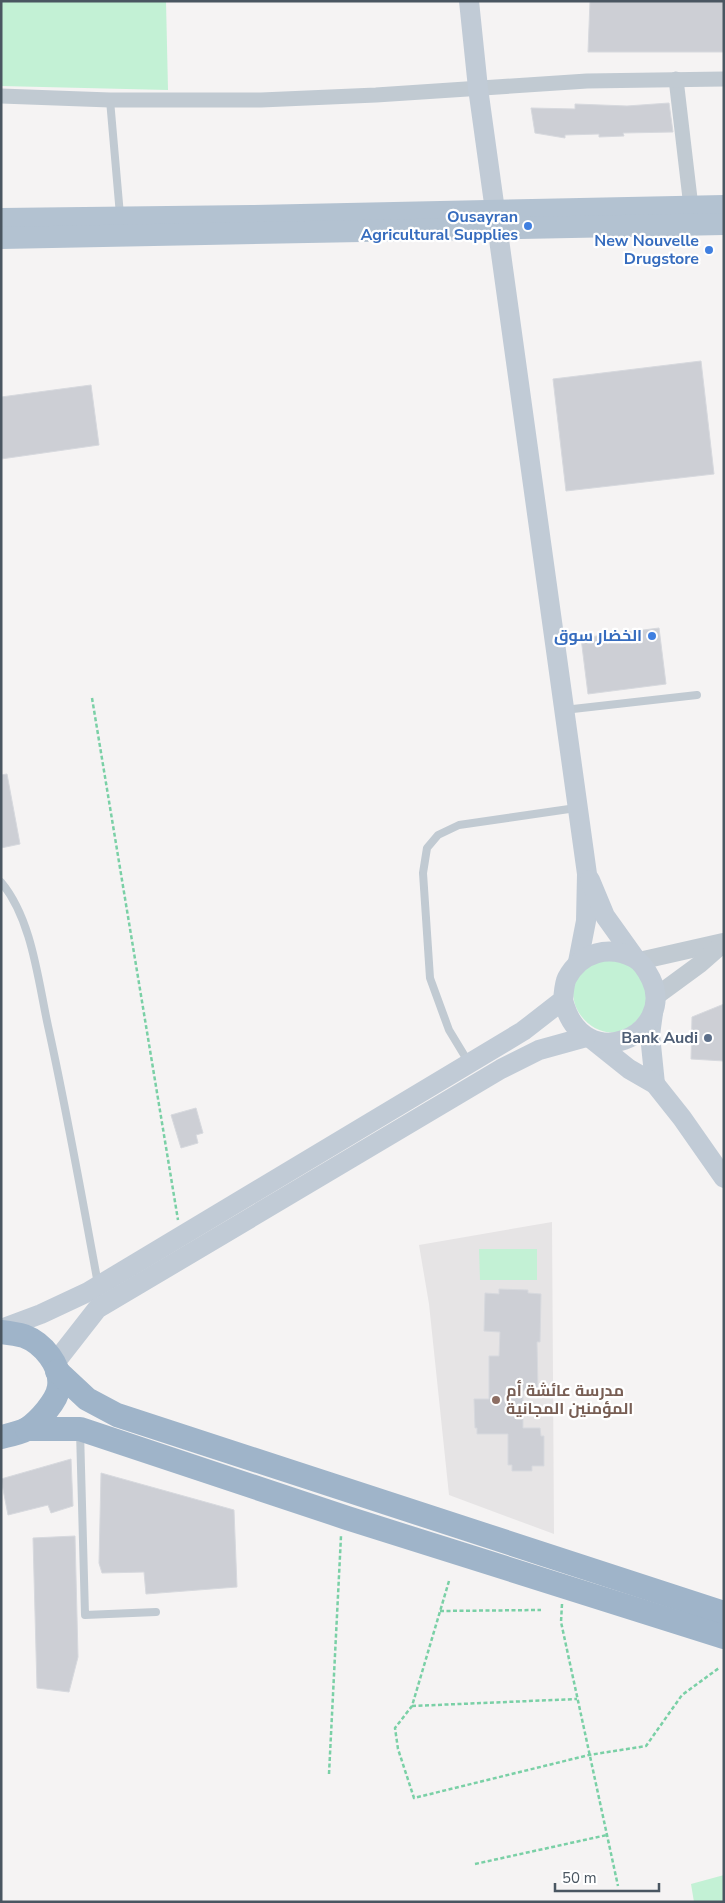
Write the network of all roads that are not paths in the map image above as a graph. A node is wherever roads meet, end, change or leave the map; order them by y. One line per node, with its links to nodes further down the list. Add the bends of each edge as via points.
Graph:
1 (469, 1): 4 (main road)
2 (676, 79): 3 (street); 4 (street); 8 (street)
3 (724, 79)
4 (478, 88): 6 (street, via 261,100); 12 (main road)
5 (1, 96): 6 (street)
6 (110, 100): 9 (lane)
7 (724, 206): 8 (main road)
8 (691, 207): 10 (main road)
9 (120, 216): 13 (main road, via 251,216); 15 (main road)
10 (617, 217): 12 (main road); 14 (main road)
11 (1, 219): 15 (main road)
12 (497, 219): 13 (main road); 18 (main road)
13 (363, 222): 15 (main road)
14 (724, 224)
15 (45, 228): 16 (main road)
16 (1, 238)
17 (697, 695): 18 (lane)
18 (564, 710): 19 (main road)
19 (578, 807): 20 (main road); 28 (lane, via 458,826 438,835 426,848 422,873 430,978 449,1030)
20 (587, 874): 23 (main road, via 605,916); 24 (main road, via 586,921)
21 (1, 882): 31 (lane, via 11,894 29,939 63,1095)
22 (724, 942): 23 (street); 26 (street)
23 (637, 960): 24 (main road, via 616,951 596,952); 26 (main road, via 648,971 653,983)
24 (578, 962): 25 (main road, via 566,979)
25 (563, 1000): 27 (main road, via 566,1015 574,1027); 28 (main road, via 524,1031)
26 (654, 1002): 27 (main road, via 646,1025 631,1037 613,1043); 29 (main road, via 650,1035)
27 (590, 1039): 29 (main road); 33 (main road, via 539,1050 501,1068 97,1309)
28 (469, 1063): 31 (main road)
29 (655, 1084): 30 (main road)
30 (724, 1178)
31 (98, 1286): 32 (main road)
32 (1, 1330): 33 (highway, via 25,1336 41,1347 52,1358)
33 (56, 1368): 34 (highway, via 59,1386 52,1404); 38 (highway, via 87,1399 116,1415)
34 (27, 1429): 35 (highway); 36 (highway)
35 (80, 1430): 37 (lane, via 85,1615); 39 (highway)
36 (1, 1437)
37 (156, 1612)
38 (724, 1613)
39 (724, 1637)

